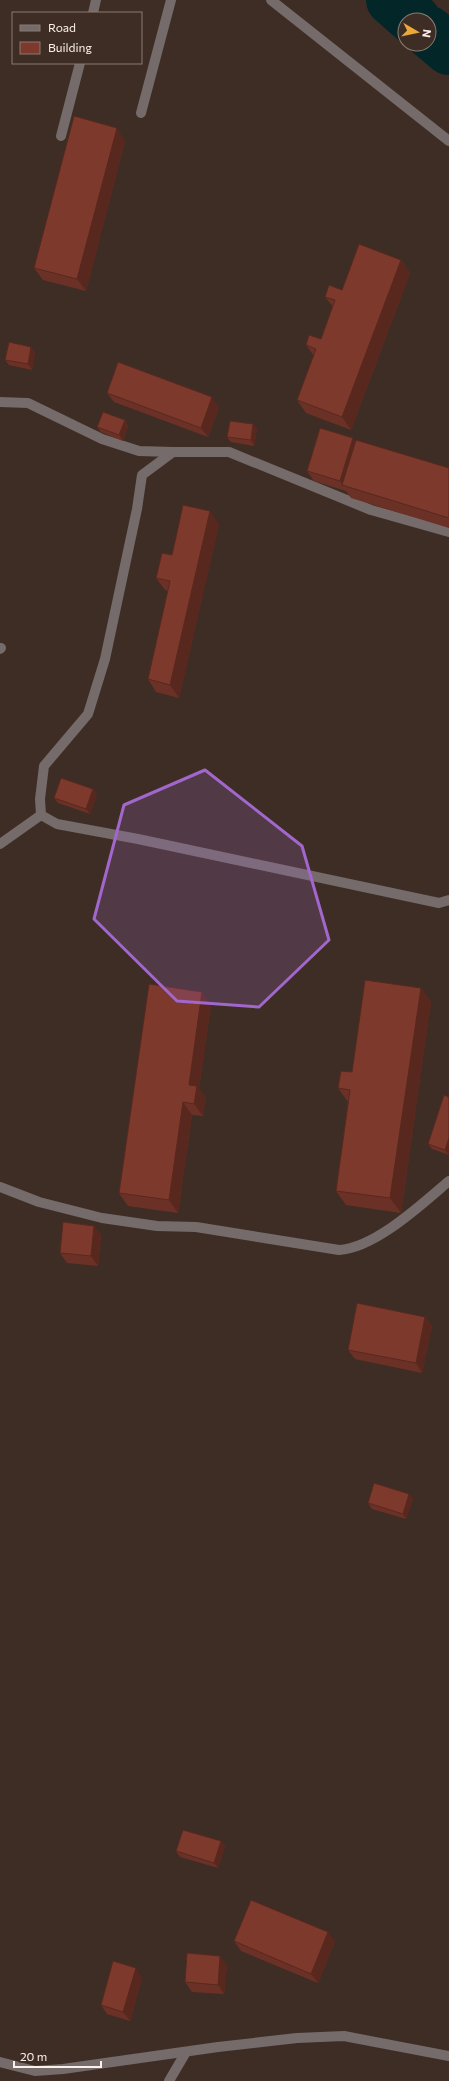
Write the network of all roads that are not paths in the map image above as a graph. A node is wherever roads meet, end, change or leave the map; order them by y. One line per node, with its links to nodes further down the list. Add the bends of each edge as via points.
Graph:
1 (96, 0): 4 (street)
2 (171, 0): 6 (street)
3 (271, 0): 8 (street)
4 (93, 12)
5 (80, 64): 7 (street)
6 (141, 112)
7 (61, 136)
8 (449, 141)
9 (0, 402): 10 (street, via 28,404 102,439 139,452)
10 (172, 452): 11 (street, via 229,452 371,510); 12 (street, via 142,475 136,516 105,658 88,714 44,766)
11 (449, 532)
12 (41, 815): 13 (street); 14 (street, via 57,824 439,903)
13 (0, 844)
14 (449, 900)
15 (449, 1181): 16 (street, via 370,1242 352,1249 339,1250 196,1227 157,1226 102,1218 39,1202)
16 (0, 1187)
17 (186, 2052): 18 (street, via 297,2038 344,2036); 19 (street, via 35,2071); 20 (street)
18 (449, 2056)
19 (0, 2062)
20 (169, 2081)

